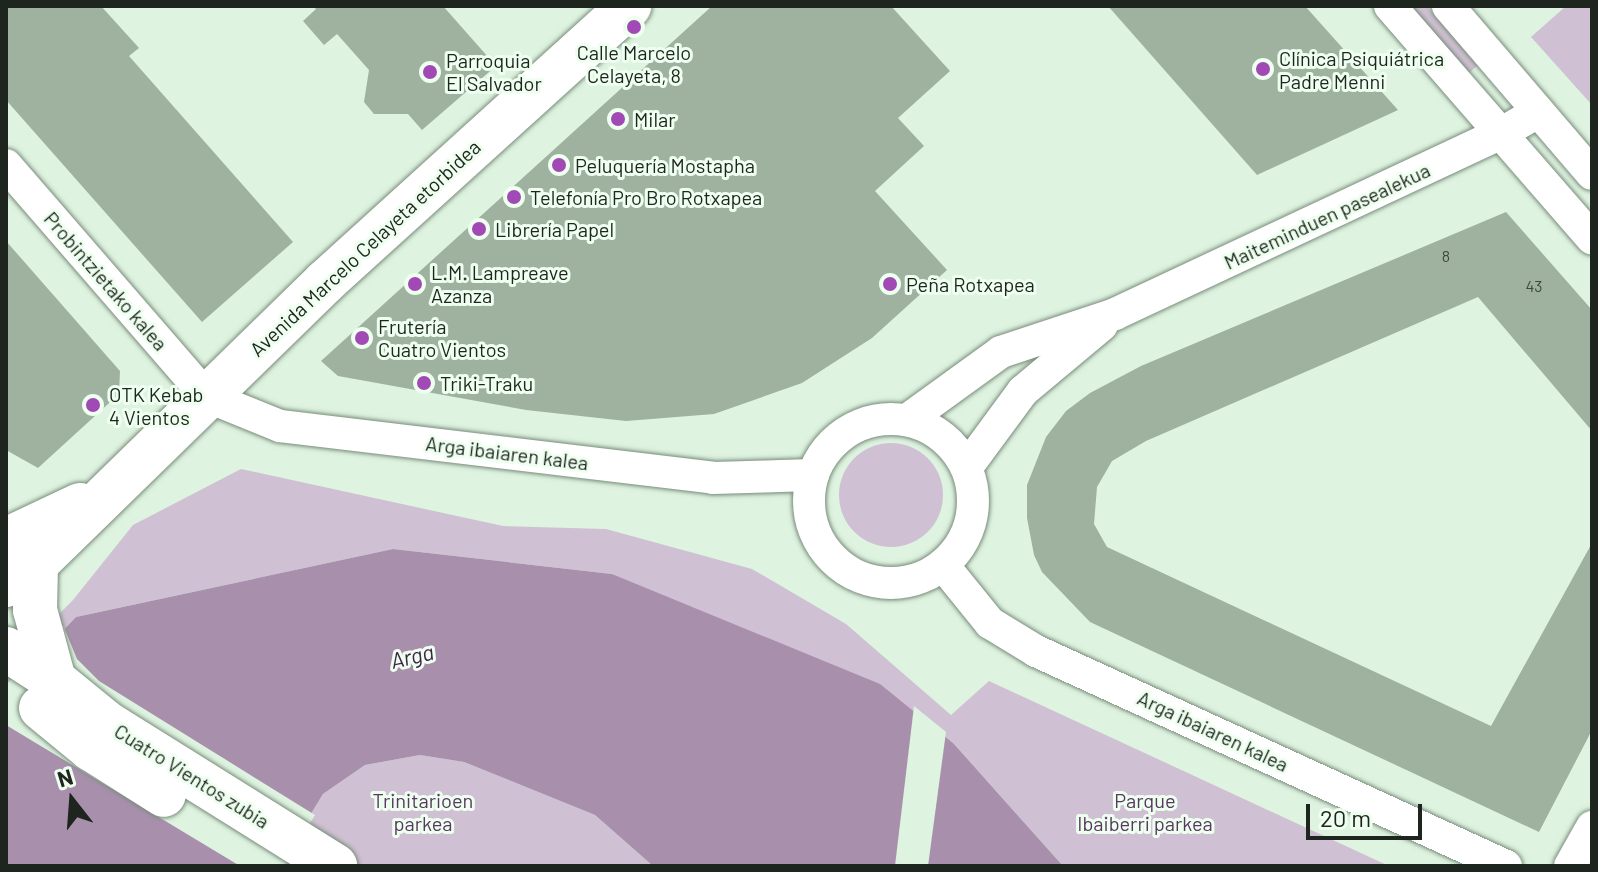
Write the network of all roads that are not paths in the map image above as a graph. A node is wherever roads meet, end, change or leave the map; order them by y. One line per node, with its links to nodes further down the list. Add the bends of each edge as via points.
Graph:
1 (629, 6): 10 (main road, Avenida Marcelo Celayeta etorbidea)
2 (1390, 6): 5 (street)
3 (1448, 6): 4 (street)
4 (1538, 112): 5 (street, Maiteminduen pasealekua); 7 (street)
5 (1500, 134): 8 (street); 9 (street, Maiteminduen pasealekua)
6 (6, 165): 10 (street, Probintzietako kalea)
7 (1592, 174)
8 (1592, 238)
9 (1115, 314): 11 (street, Maiteminduen pasealekua, via 1001,352); 12 (street, Maiteminduen pasealekua, via 1023,391)
10 (206, 396): 13 (street, Arga ibaiaren kalea, via 295,428 713,478); 14 (main road, Avenida Marcelo Celayeta etorbidea, via 104,494)
11 (907, 420): 12 (street, via 952,445); 13 (street, via 860,425 824,454)
12 (967, 467): 15 (street, via 974,493 972,520 961,545)
13 (813, 475): 15 (street, via 813,527 825,550 844,568 868,580 894,583 920,578)
14 (16, 563): 17 (main road, via 35,610)
15 (943, 565): 21 (street, Arga ibaiaren kalea, via 990,623 1036,651)
16 (6, 649): 17 (main road, Cuatro Vientos zubia)
17 (26, 692): 19 (main road, Cuatro Vientos zubia, via 91,749); 20 (main road, Cuatro Vientos zubia, via 108,724)
18 (1592, 827): 22 (street)
19 (279, 866)
20 (335, 866)
21 (1506, 866)
22 (1570, 866)

